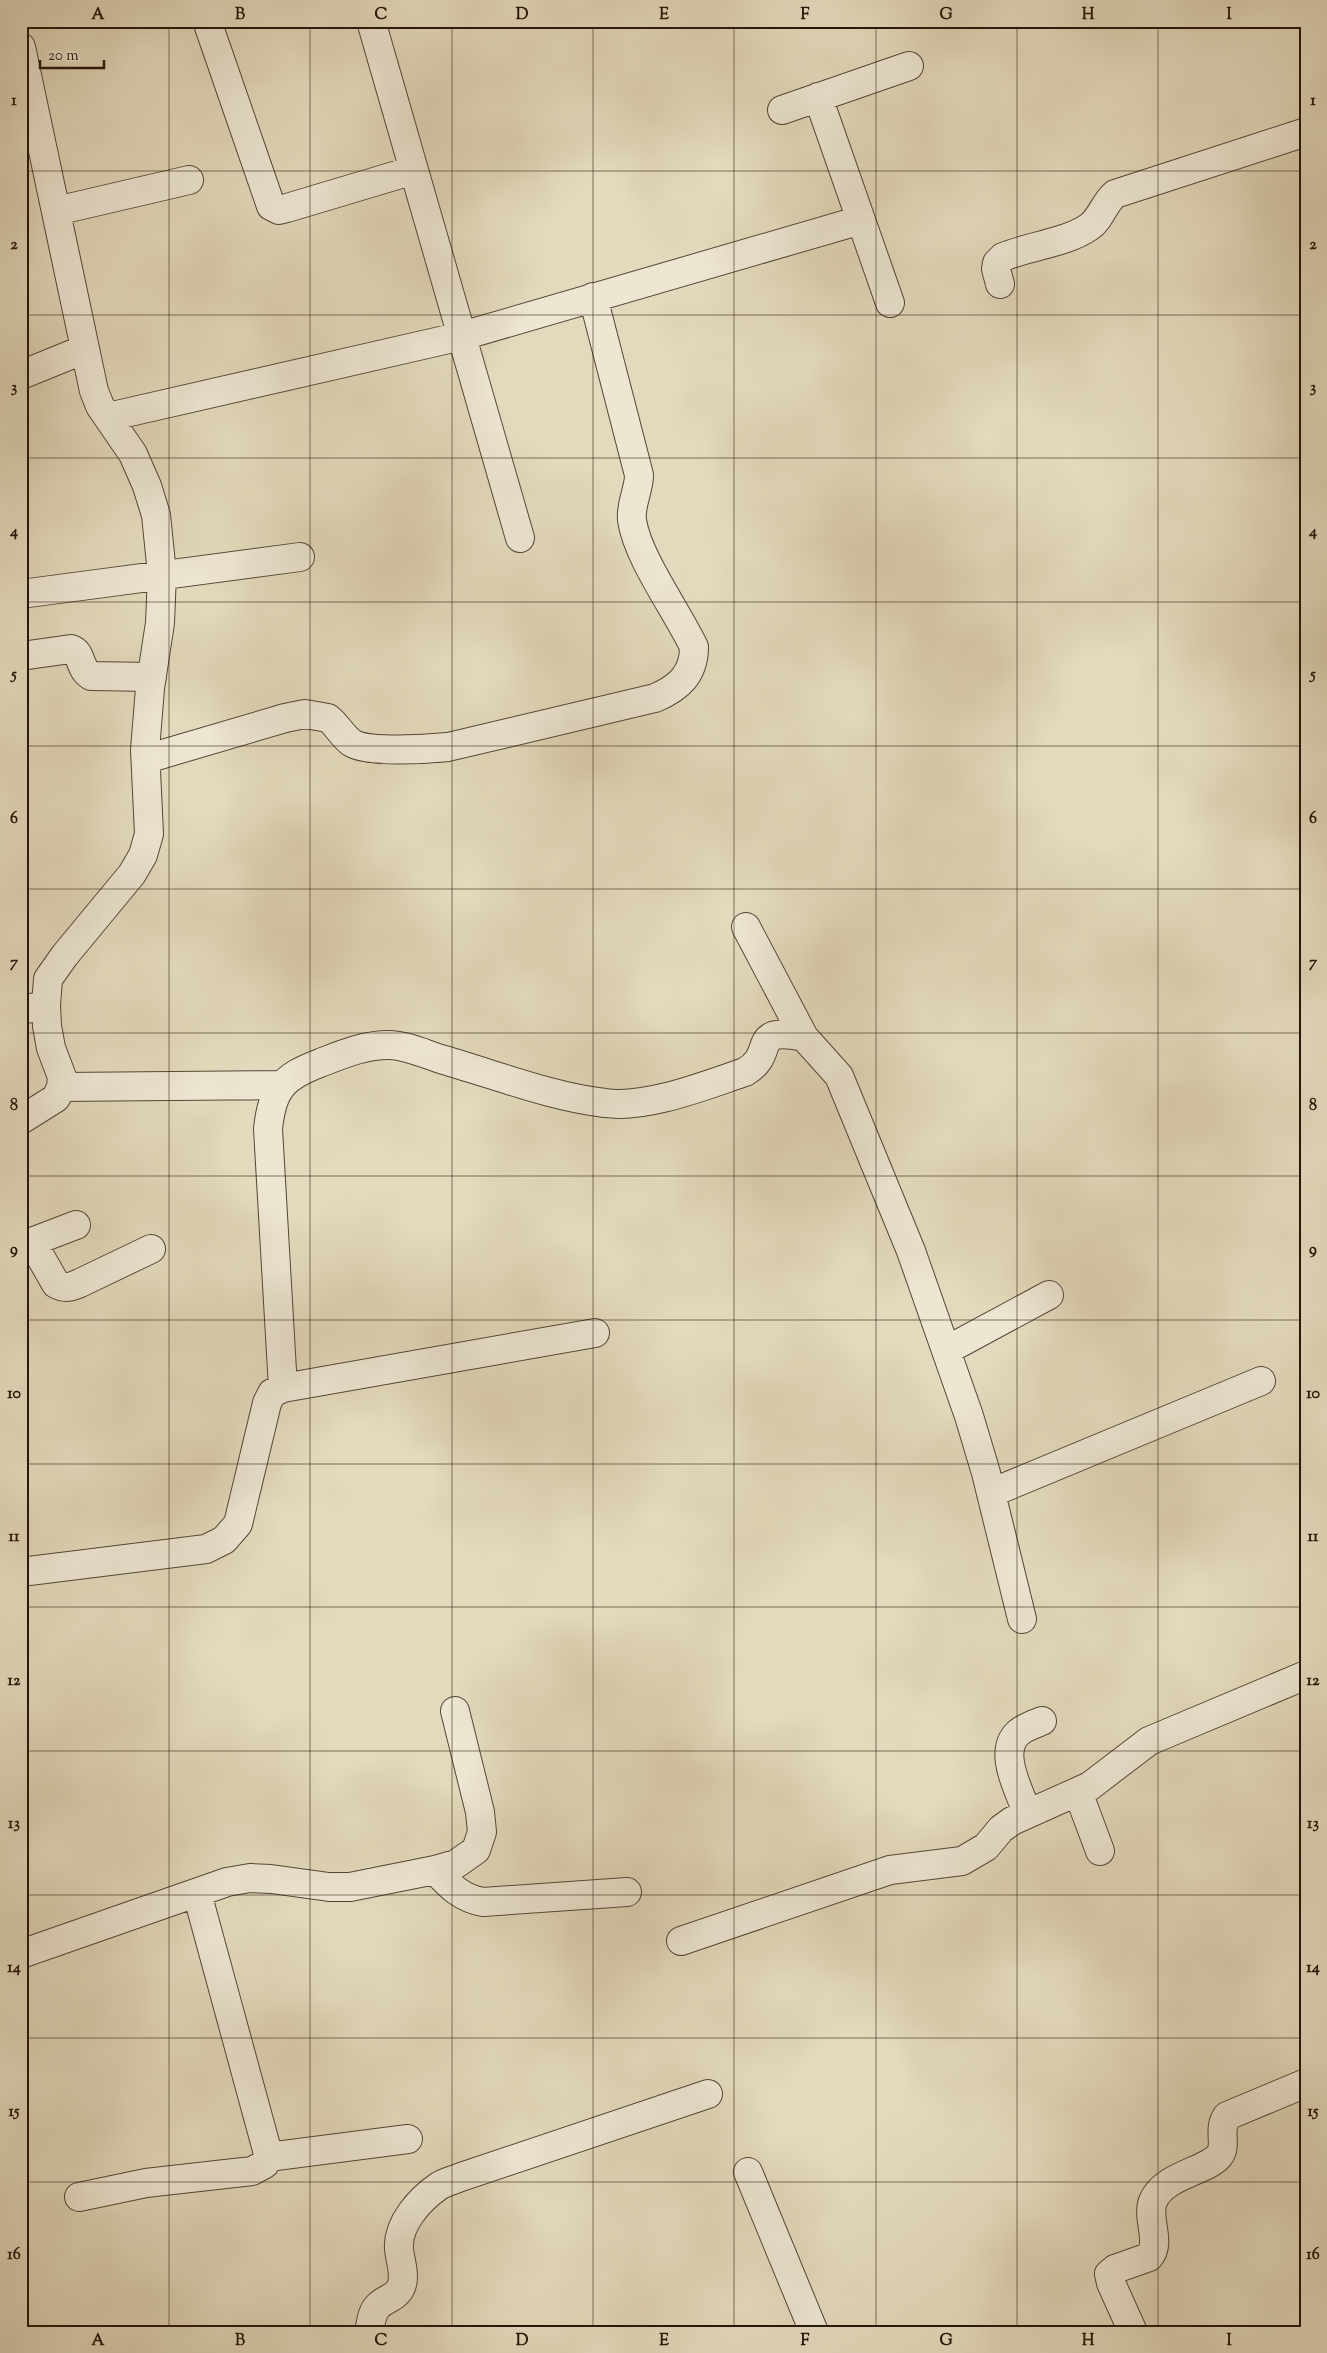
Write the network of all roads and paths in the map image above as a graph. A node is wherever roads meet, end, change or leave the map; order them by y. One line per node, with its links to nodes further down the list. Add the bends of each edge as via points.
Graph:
1 (207, 21): 8 (street, via 271,206 278,210 287,208)
2 (371, 21): 8 (street)
3 (21, 47): 10 (street)
4 (909, 66): 5 (street)
5 (818, 97): 6 (street); 11 (street)
6 (782, 110)
7 (1306, 132): 12 (street, via 1115,194 1107,201 1098,219 1085,230 1004,257 996,269)
8 (414, 170): 15 (street)
9 (189, 180): 10 (street)
10 (56, 211): 16 (street)
11 (861, 220): 13 (street); 14 (street)
12 (1000, 284)
13 (593, 297): 15 (street); 25 (street, via 639,475 632,510 637,539 694,647 694,659 681,684 655,698 448,747 364,747 348,740 328,718 305,714)
14 (890, 303)
15 (462, 336): 18 (street); 19 (street)
16 (85, 349): 17 (street); 18 (street, via 94,391)
17 (21, 375)
18 (108, 417): 21 (street, via 133,454 147,486 156,515)
19 (520, 538)
20 (300, 557): 21 (street)
21 (162, 574): 22 (street); 24 (street, via 160,623)
22 (21, 594)
23 (21, 656): 24 (street, via 71,649 79,655 83,670 91,676)
24 (152, 677): 25 (street)
25 (146, 759): 27 (street, via 149,834 143,855 132,874 65,955)
26 (746, 927): 28 (street)
27 (33, 1008): 30 (street, via 62,1077)
28 (804, 1037): 29 (street, via 782,1032 775,1034 769,1037 756,1064 745,1072 632,1103 607,1104 575,1098 392,1045 359,1048 302,1070); 37 (street, via 843,1084 911,1250)
29 (282, 1085): 30 (street); 39 (street, via 273,1097 268,1129)
30 (61, 1087): 31 (street, via 56,1098)
31 (21, 1120)
32 (76, 1225): 33 (street)
33 (27, 1244): 34 (street, via 56,1284 62,1287 80,1283)
34 (151, 1249)
35 (1049, 1295): 37 (street)
36 (595, 1333): 39 (street)
37 (947, 1350): 40 (street)
38 (1261, 1381): 40 (street)
39 (282, 1388): 41 (street, via 272,1393 266,1404 238,1524 224,1540 206,1549)
40 (991, 1493): 42 (street)
41 (21, 1572)
42 (1022, 1620)
43 (1306, 1675): 46 (street, via 1149,1741)
44 (455, 1711): 49 (street, via 482,1832 476,1850 456,1864)
45 (1042, 1721): 47 (street, via 1018,1734 1009,1748 1011,1766)
46 (1078, 1792): 47 (street); 48 (street)
47 (1027, 1813): 52 (street, via 1012,1820 986,1847 962,1861 890,1870)
48 (1100, 1851)
49 (435, 1870): 50 (street, via 457,1892 468,1899 483,1902); 51 (street, via 350,1887 250,1878)
50 (627, 1892)
51 (197, 1893): 53 (street); 57 (street)
52 (681, 1941)
53 (21, 1954)
54 (1306, 2082): 62 (street, via 1227,2116 1222,2123 1223,2146 1217,2158 1176,2178 1154,2198 1150,2214 1154,2240 1152,2253 1109,2274 1110,2283)
55 (708, 2094): 60 (street, via 440,2186 416,2206 403,2228 399,2237 401,2287 377,2307)
56 (408, 2139): 57 (street)
57 (268, 2158): 59 (street, via 266,2164 252,2171 146,2183)
58 (748, 2172): 61 (street)
59 (79, 2197)
60 (369, 2332)
61 (814, 2332)
62 (1133, 2332)

